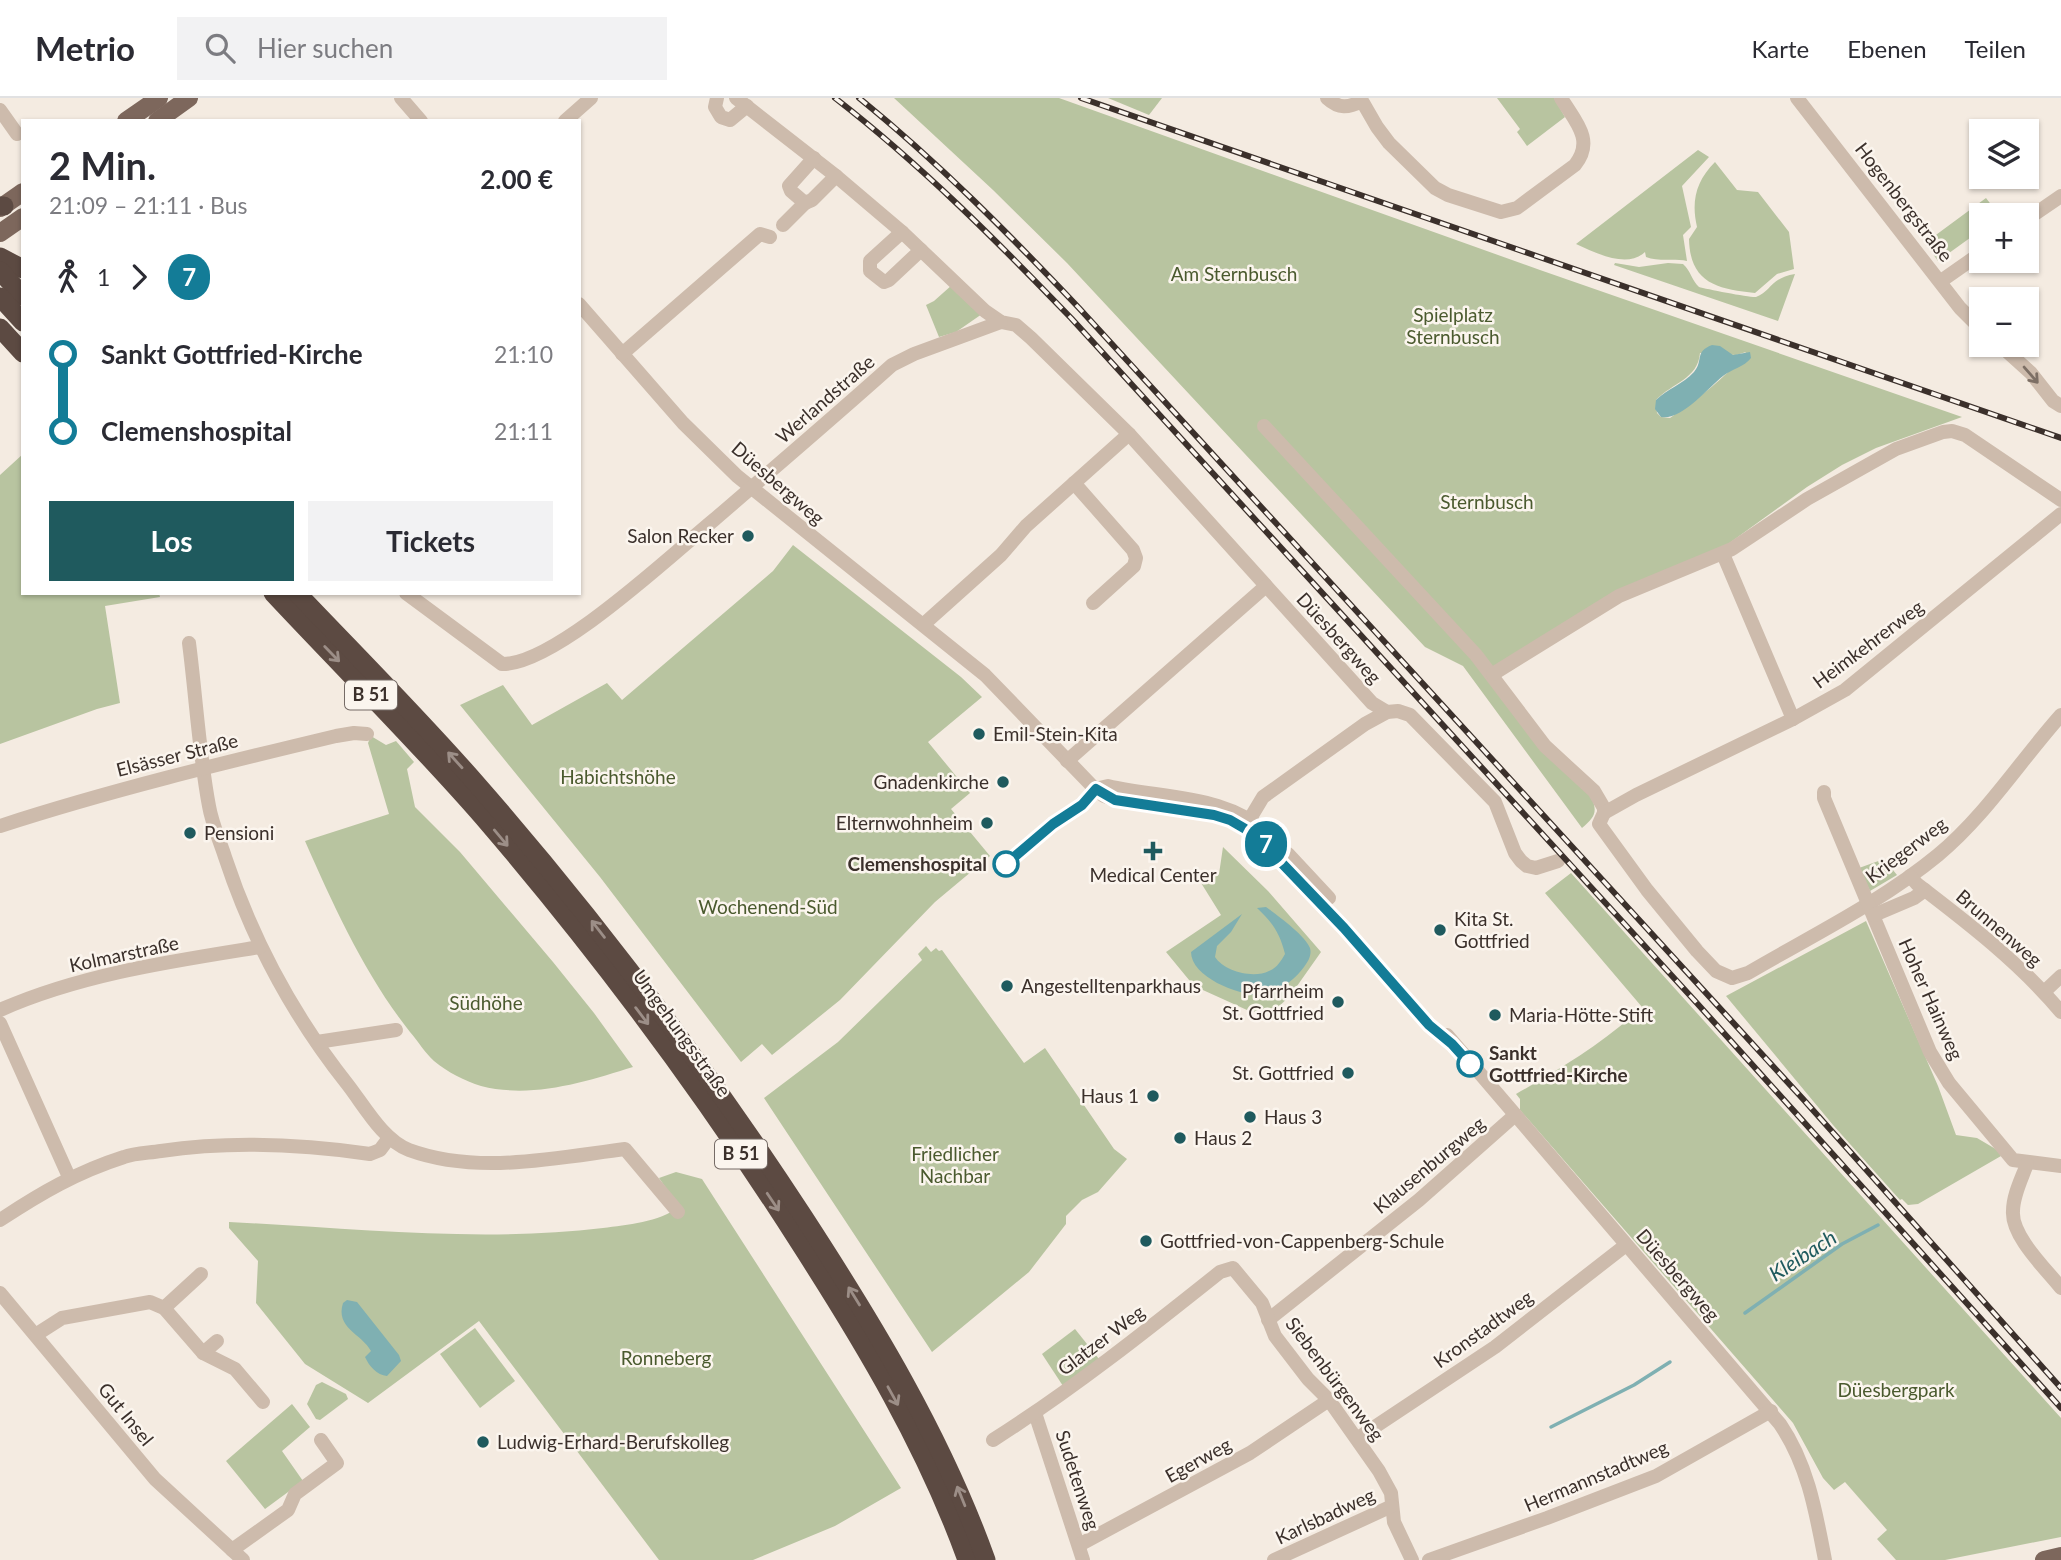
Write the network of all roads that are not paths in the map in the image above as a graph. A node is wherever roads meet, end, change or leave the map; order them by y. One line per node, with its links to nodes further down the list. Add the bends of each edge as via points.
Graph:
1 (159, 98): 12 (main road)
2 (189, 98): 13 (main road)
3 (401, 98): 14 (street)
4 (591, 98): 15 (street)
5 (716, 98): 10 (street, via 721,117 730,120)
6 (1327, 98): 9 (street, via 1349,107)
7 (1561, 98): 9 (street, via 1583,136 1586,148 1582,157 1517,208 1501,212 1435,188 1389,143)
8 (1797, 98): 32 (street, Hogenbergstraße)
9 (1363, 100)
10 (741, 102): 17 (street)
11 (0, 110): 16 (street)
12 (129, 119)
13 (161, 119)
14 (419, 119)
15 (567, 119)
16 (17, 134)
17 (814, 158): 18 (street); 21 (street, via 789,186)
18 (836, 176): 21 (street); 26 (street)
19 (21, 193): 22 (main road)
20 (2061, 196): 23 (street)
21 (805, 203): 25 (street)
22 (1, 207)
23 (2039, 211)
24 (21, 218): 27 (main road)
25 (783, 225)
26 (902, 232): 29 (street); 29 (street, via 870,261 870,271 878,280 889,280)
27 (0, 233)
28 (770, 237): 41 (street, via 760,234)
29 (921, 250): 38 (street)
30 (1969, 261): 32 (street)
31 (9, 265): 33 (highway)
32 (1941, 281): 36 (street, Hogenbergstraße)
33 (21, 292)
34 (0, 297): 37 (highway)
35 (581, 306): 41 (street, Düesbergweg)
36 (1969, 317)
37 (21, 320)
38 (1001, 322): 45 (street, Düesbergweg, via 1016,325 1031,338); 47 (street, Werlandstraße, via 892,365)
39 (0, 328): 40 (highway)
40 (21, 351)
41 (622, 354): 47 (street, Düesbergweg, via 683,423)
42 (2013, 357): 43 (street, one-way to 43)
43 (2061, 405)
44 (1264, 426): 57 (street)
45 (1129, 434): 46 (street); 51 (street, Düesbergweg)
46 (1074, 483): 54 (street, via 1136,558 1134,566); 55 (street)
47 (752, 488): 52 (street, Werlandstraße, via 586,624 514,664 502,664); 55 (street, Düesbergweg)
48 (2061, 500): 50 (street, via 1965,435 1943,432 1896,450)
49 (2061, 514): 60 (street, Heimkehrerweg, via 1844,690)
50 (1723, 554): 57 (street, via 1619,596); 60 (street)
51 (1266, 586): 58 (street, Düesbergweg, via 1372,703); 62 (street)
52 (409, 595)
53 (281, 596): 108 (highway, Umgehungsstraße / B 51, one-way to 108, via 492,828 681,1068 779,1210 869,1355 925,1458); 109 (highway, Umgehungsstraße / B 51, one-way to 53, via 951,1473 894,1363 807,1222 704,1070 516,829 425,726)
54 (1093, 603)
55 (924, 624): 62 (street, Düesbergweg, via 1004,692)
56 (189, 643): 63 (street)
57 (1493, 674): 65 (street, via 1545,746 1594,791)
58 (1387, 712): 66 (street, via 1263,797); 68 (street, via 1410,715 1495,802 1521,862 1536,868)
59 (2061, 715): 69 (street, Kriegerweg, via 1982,811)
60 (1793, 719): 65 (street, Heimkehrerweg)
61 (367, 734): 63 (street, Elsässer Straße, via 336,736)
62 (1067, 761): 66 (street, Düesbergweg, via 1096,789 1108,786 1216,804)
63 (204, 768): 67 (street, Elsässer Straße); 72 (street, via 209,809)
64 (1824, 792): 71 (street, Hoher Hainweg)
65 (1604, 813): 71 (street, Kriegerweg, via 1599,824 1647,890 1724,976 1741,976)
66 (1247, 824): 80 (street, Düesbergweg, via 1268,833 1316,883)
67 (0, 826)
68 (1558, 861)
69 (1910, 876): 70 (street, Brunnenweg); 71 (street, Kriegerweg)
70 (1925, 890): 71 (street, via 1914,898); 74 (street, Brunnenweg)
71 (1871, 909): 82 (street, Hoher Hainweg, via 1944,1077 2007,1155)
72 (260, 947): 75 (street, Kolmarstraße, via 106,976); 79 (street)
73 (2061, 976): 74 (street)
74 (2044, 992): 76 (street, Brunnenweg)
75 (0, 1010)
76 (2061, 1012)
77 (0, 1023): 84 (street)
78 (396, 1030): 79 (street)
79 (317, 1042): 81 (street)
80 (1514, 1116): 87 (street, Düesbergweg); 93 (street, Klausenburgweg, via 1419,1200)
81 (389, 1138): 84 (street, via 370,1154 290,1146 195,1146 127,1156); 85 (street, via 440,1159 475,1163 625,1149)
82 (2027, 1164): 83 (street); 90 (street, via 2012,1212 2015,1225)
83 (2061, 1166)
84 (69, 1177): 86 (street)
85 (678, 1212)
86 (0, 1220)
87 (1626, 1245): 99 (street, Düesbergweg); 101 (street, Kronstadtweg, via 1495,1347)
88 (1230, 1267): 93 (street, Siebenbürgenweg, via 1262,1303); 100 (street, Glatzer Weg)
89 (201, 1274): 92 (street)
90 (2061, 1288)
91 (0, 1293): 94 (street, Gut Insel)
92 (164, 1308): 94 (street, via 144,1302 68,1316); 96 (street)
93 (1268, 1320): 97 (street, Siebenbürgenweg, via 1282,1346)
94 (37, 1334): 106 (street, Gut Insel, via 155,1479)
95 (217, 1341): 96 (street)
96 (203, 1353): 98 (street, via 235,1369)
97 (1329, 1400): 101 (street, Siebenbürgenweg); 105 (street, Egerweg, via 1250,1453)
98 (264, 1402)
99 (1771, 1410): 113 (street, Hermannstadtweg, via 1656,1476); 114 (street, Düesbergweg, via 1803,1469)
100 (1035, 1413): 103 (street, Glatzer Weg); 105 (street, Sudetenweg)
101 (1358, 1438): 104 (street, Siebenbürgenweg, via 1390,1489)
102 (321, 1440): 106 (street, Gut Insel, via 337,1463 295,1494 288,1510)
103 (993, 1440)
104 (1392, 1506): 111 (street, Karlsbadweg); 112 (street, Siebenbürgenweg, via 1394,1522)
105 (1079, 1545): 110 (street, Sudetenweg)
106 (238, 1555)
107 (2061, 1556): 115 (main road)
108 (967, 1560)
109 (986, 1560)
110 (1083, 1560)
111 (1274, 1560)
112 (1412, 1560)
113 (1429, 1560)
114 (1825, 1560)
115 (2044, 1560)

